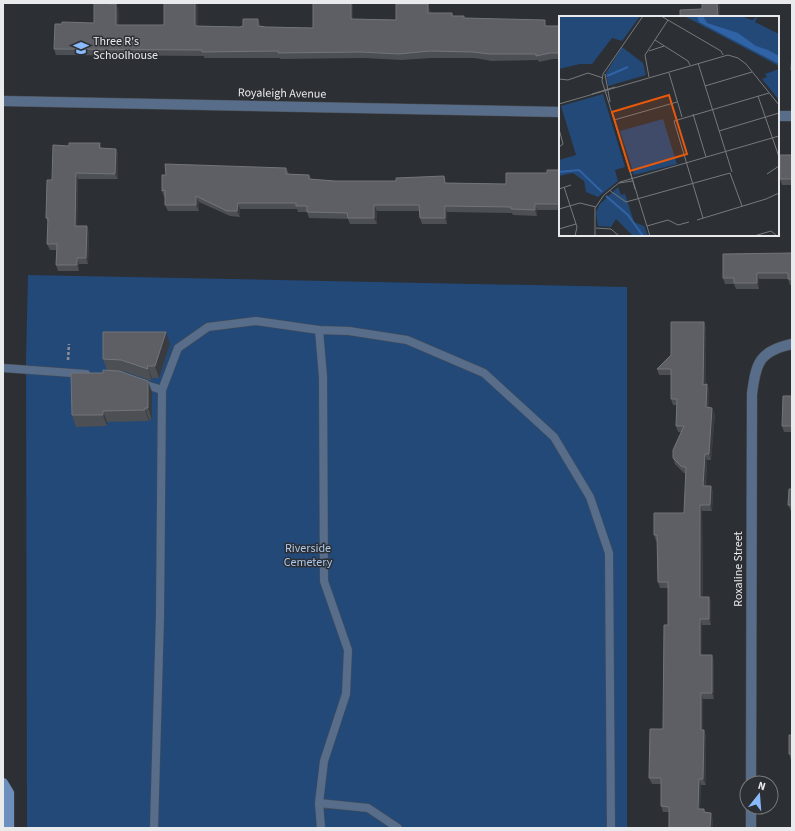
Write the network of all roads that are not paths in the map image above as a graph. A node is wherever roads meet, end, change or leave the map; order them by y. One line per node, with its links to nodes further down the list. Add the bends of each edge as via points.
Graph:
1 (3, 101): 2 (street, Royaleigh Avenue)
2 (559, 112)
3 (779, 116): 4 (street)
4 (792, 116)
5 (319, 330): 10 (lane, via 256,321 208,327 178,348); 13 (lane, via 323,377 324,581 348,650 346,694 324,761); 19 (lane, via 349,331 407,340 484,373 554,437 590,497 609,553)
6 (792, 344): 11 (street, Roxaline Street, via 780,346 762,356 755,372 752,394)
7 (3, 368): 8 (lane)
8 (92, 375)
9 (130, 379): 10 (lane)
10 (162, 390): 16 (lane, via 160,616)
11 (751, 775)
12 (3, 783): 15 (main road, via 9,794)
13 (319, 803): 17 (lane); 18 (lane, via 368,808)
14 (751, 815): 20 (street)
15 (9, 828)
16 (154, 828)
17 (321, 828)
18 (398, 828)
19 (611, 828)
20 (751, 828)

